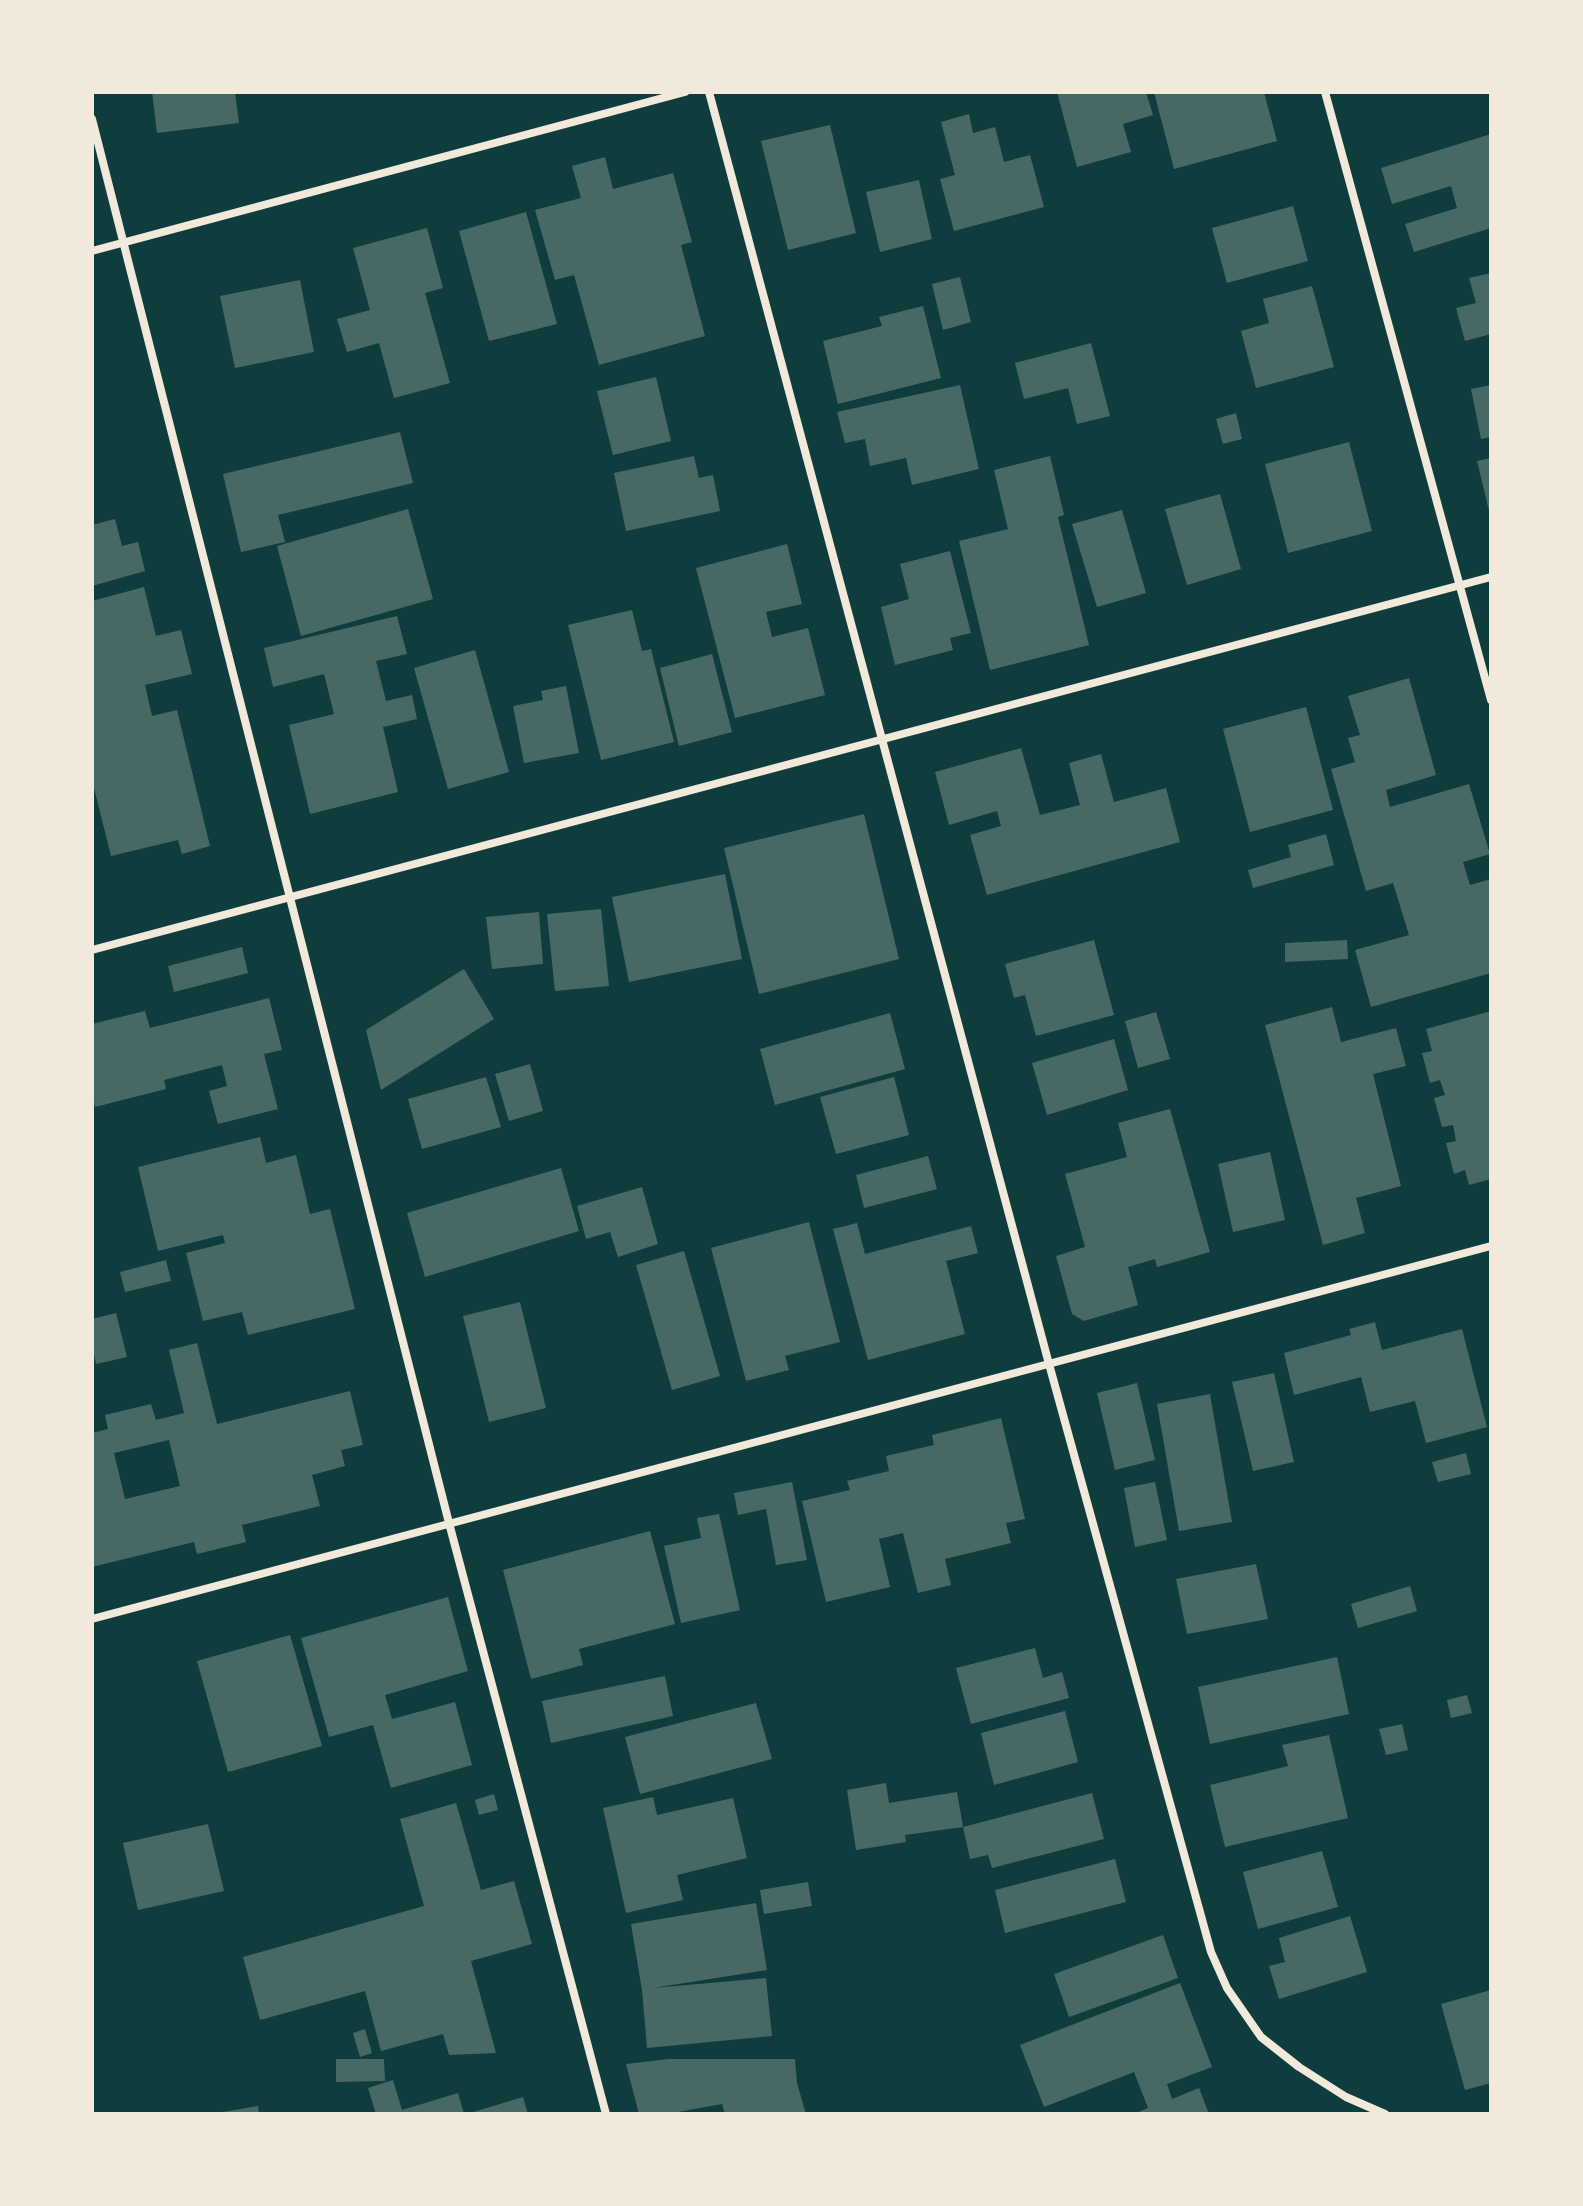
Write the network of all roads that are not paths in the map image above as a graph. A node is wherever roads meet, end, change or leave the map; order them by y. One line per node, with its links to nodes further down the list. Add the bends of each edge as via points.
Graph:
1 (685, 92): 5 (street)
2 (709, 92): 10 (street)
3 (1325, 92): 8 (street)
4 (92, 119): 5 (street)
5 (123, 242): 6 (street); 11 (street)
6 (92, 251)
7 (1491, 577): 8 (street)
8 (1459, 585): 9 (street); 10 (street)
9 (1491, 700)
10 (883, 740): 11 (street); 14 (street)
11 (289, 898): 12 (street); 15 (street)
12 (92, 950)
13 (1491, 1246): 14 (street)
14 (1049, 1364): 15 (street); 18 (street, via 1211,1952 1227,1988 1261,2037 1346,2097)
15 (449, 1523): 16 (street); 17 (street)
16 (92, 1619)
17 (606, 2114)
18 (1385, 2114)

